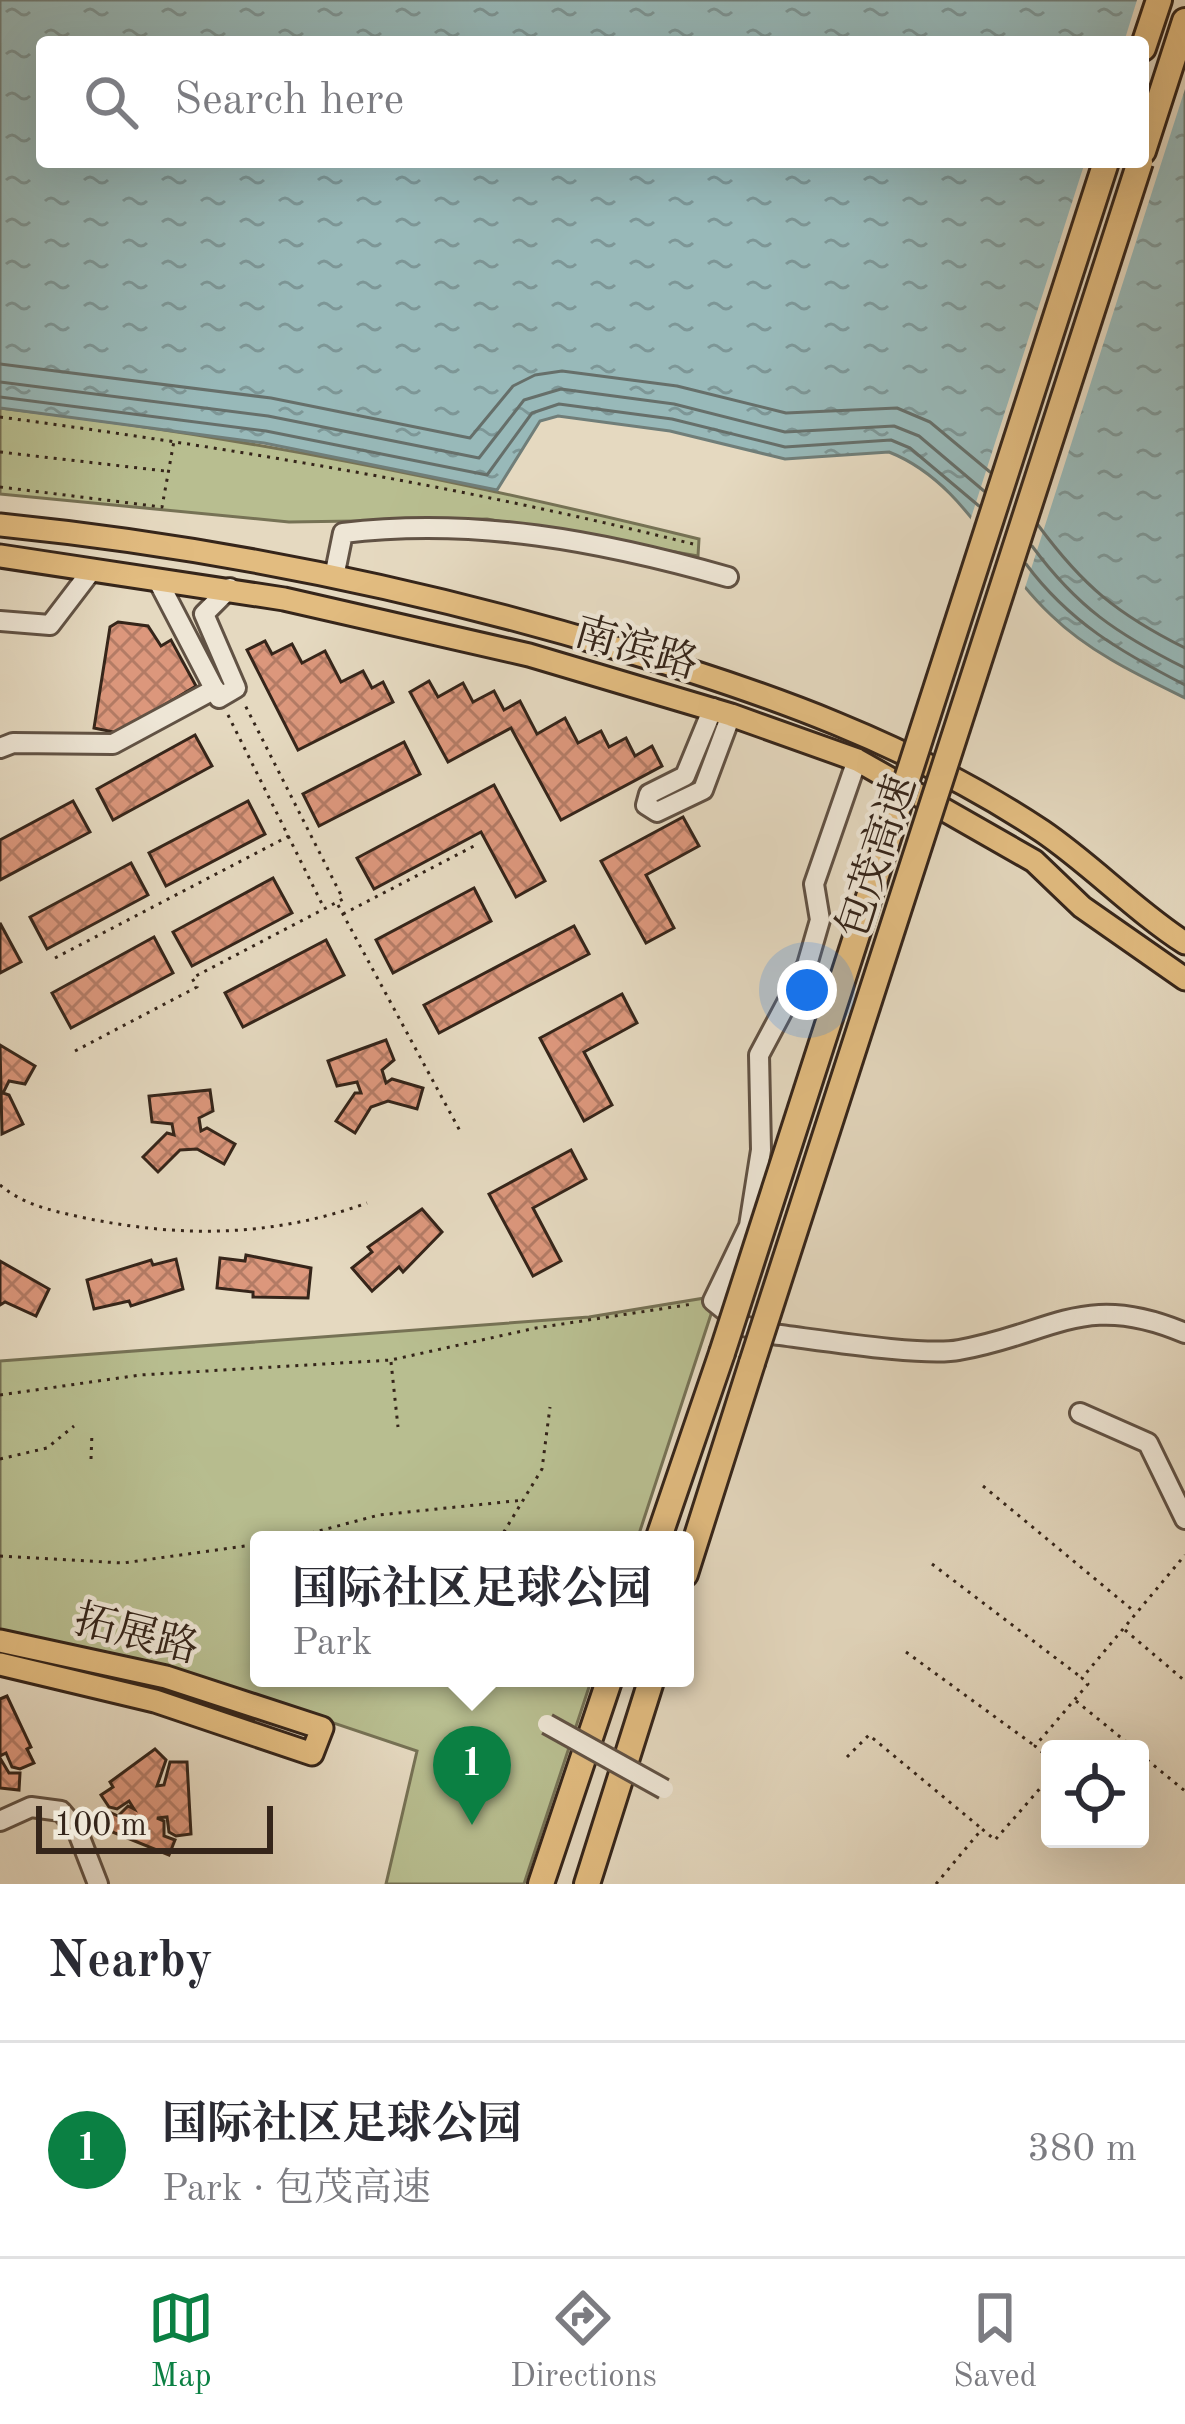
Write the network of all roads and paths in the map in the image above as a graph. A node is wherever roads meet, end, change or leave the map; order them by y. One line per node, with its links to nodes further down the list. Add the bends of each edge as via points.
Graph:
1 (1159, 0): 3 (highway)
2 (1185, 21): 4 (highway)
3 (1147, 36)
4 (1149, 133)
5 (1104, 168): 54 (highway, 包茂高速, bridge)
6 (1138, 168): 56 (highway, 包茂高速, bridge)
7 (0, 417): 8 (path)
8 (174, 440): 10 (path); 13 (path)
9 (0, 452): 10 (path)
10 (168, 472): 11 (path, via 162,507)
11 (0, 487)
12 (0, 525): 16 (main road, 南滨路)
13 (693, 544)
14 (0, 556): 15 (main road, 南滨路)
15 (92, 570): 18 (main road, 南滨路); 20 (street, via 50,625)
16 (334, 577): 17 (street, via 343,533 412,524 599,544); 31 (main road, 南滨路, via 560,631 763,692 848,727 1042,832)
17 (728, 577)
18 (157, 579): 19 (main road, 南滨路); 21 (street)
19 (230, 588): 21 (street, via 204,614); 22 (main road, 南滨路, via 529,655)
20 (0, 620)
21 (223, 692): 23 (street, via 113,744); 26 (path); 28 (path, via 343,899)
22 (722, 711): 24 (main road, 南滨路); 25 (street, via 685,776)
23 (0, 748)
24 (857, 760): 33 (main road, 南滨路, via 1034,861 1082,907); 38 (street, via 814,884 820,920 807,965 759,1055 761,1150 749,1226)
25 (653, 803)
26 (289, 836): 29 (path); 32 (path)
27 (474, 846): 30 (path)
28 (337, 902): 29 (path); 30 (path)
29 (324, 909): 34 (path)
30 (343, 914): 35 (path)
31 (1185, 943)
32 (55, 958)
33 (1185, 979)
34 (75, 1052)
35 (460, 1131)
36 (0, 1186): 37 (path, via 44,1209 186,1234 286,1225)
37 (367, 1203)
38 (713, 1300): 39 (street, via 744,1326 772,1334 955,1352 1079,1312); 40 (path)
39 (1185, 1333)
40 (391, 1360): 41 (path, via 140,1375); 45 (path)
41 (0, 1395)
42 (550, 1407): 50 (path, via 542,1469)
43 (1080, 1413): 51 (street, via 1148,1443)
44 (74, 1426): 47 (path, via 47,1448)
45 (398, 1427)
46 (92, 1432): 48 (path)
47 (0, 1459)
48 (91, 1460)
49 (983, 1486): 60 (path)
50 (524, 1500): 52 (path, via 379,1515); 53 (path)
51 (1185, 1519)
52 (319, 1531)
53 (505, 1531)
54 (661, 1531)
55 (250, 1545): 58 (path, via 123,1563)
56 (694, 1546)
57 (1185, 1555): 60 (path)
58 (0, 1556)
59 (932, 1564): 65 (path)
60 (1136, 1613): 61 (path)
61 (1123, 1629): 65 (path); 66 (path)
62 (0, 1641): 64 (main road, 拓展路, via 166,1677 322,1729 312,1754 155,1701)
63 (906, 1652): 72 (path)
64 (0, 1664)
65 (1082, 1678): 69 (path, via 1088,1684)
66 (1185, 1681)
67 (607, 1687): 82 (highway)
68 (649, 1687): 83 (highway)
69 (1074, 1700): 71 (path); 72 (path)
70 (547, 1724): 77 (street, bridge)
71 (1123, 1740)
72 (1035, 1746): 73 (path)
73 (1041, 1751)
74 (848, 1757): 80 (path, via 869,1735)
75 (1149, 1761): 78 (path)
76 (1041, 1787): 80 (path, via 995,1840)
77 (664, 1789)
78 (1185, 1791)
79 (0, 1821): 81 (street, via 31,1807 61,1811)
80 (982, 1829): 84 (path)
81 (98, 1884)
82 (541, 1884)
83 (587, 1884)
84 (937, 1884)

